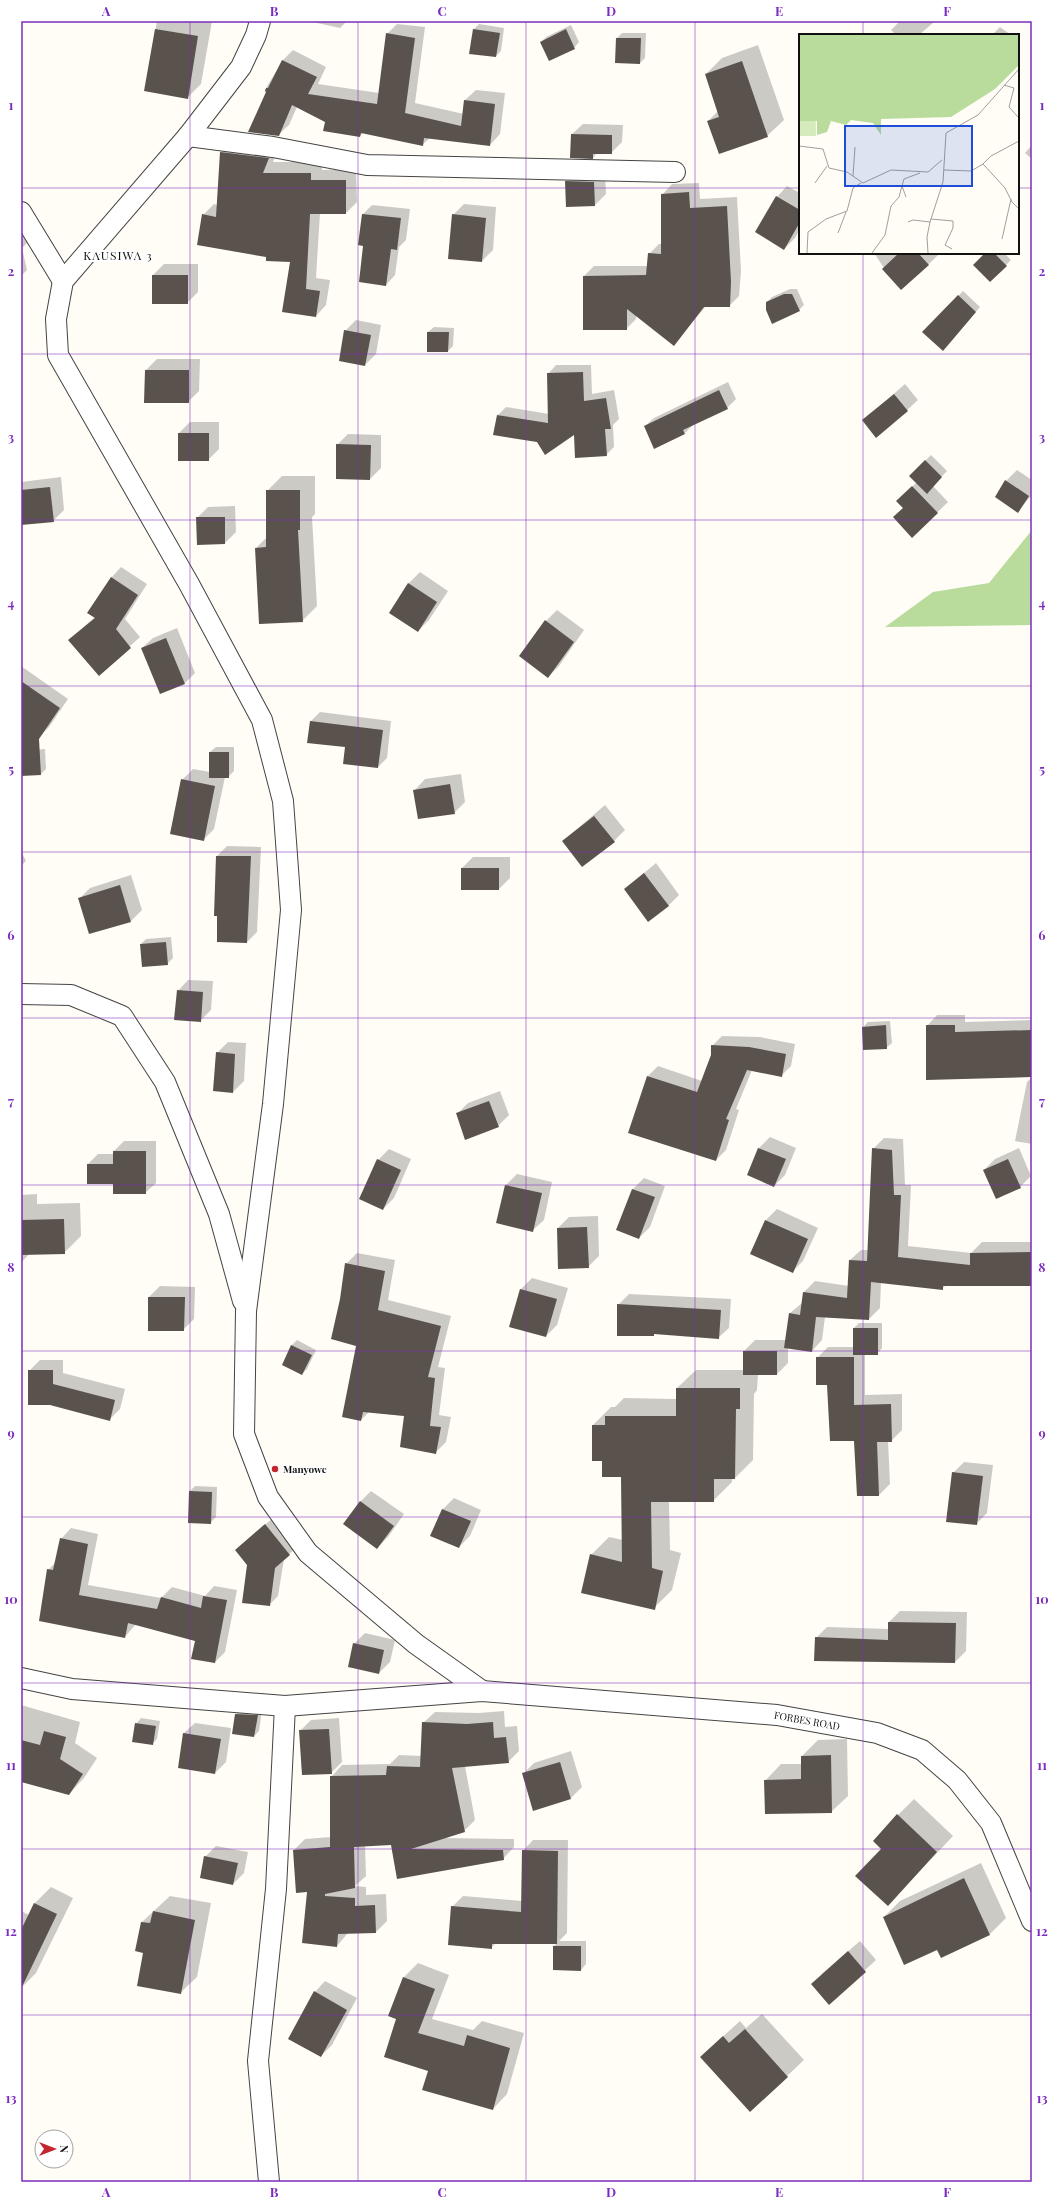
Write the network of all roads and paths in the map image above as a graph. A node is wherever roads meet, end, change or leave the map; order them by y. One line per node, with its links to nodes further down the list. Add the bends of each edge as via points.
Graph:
1 (260, 21): 2 (street, via 256,36 241,67)
2 (188, 136): 3 (street, via 272,147 367,165); 5 (street)
3 (675, 172)
4 (21, 212): 5 (street)
5 (63, 281): 7 (street, via 56,319 58,355 189,584 262,720 284,801 291,910 272,1104)
6 (21, 994): 7 (street, via 71,995 122,1016 165,1082 220,1214)
7 (246, 1311): 9 (street, via 244,1434 268,1497 308,1553 416,1644)
8 (21, 1678): 10 (street, FORBES ROAD, via 72,1689)
9 (482, 1691): 10 (street, FORBES ROAD); 11 (street, FORBES ROAD, via 777,1716 877,1733 922,1750 957,1780 991,1823)
10 (285, 1706): 12 (street, via 276,1889 258,2060)
11 (1032, 1921)
12 (269, 2182)

